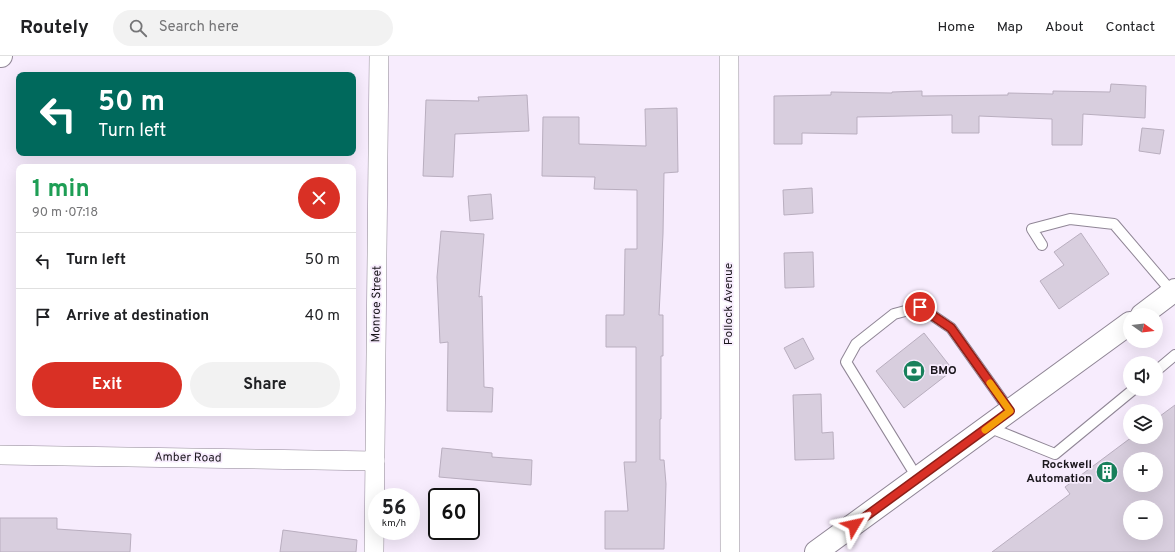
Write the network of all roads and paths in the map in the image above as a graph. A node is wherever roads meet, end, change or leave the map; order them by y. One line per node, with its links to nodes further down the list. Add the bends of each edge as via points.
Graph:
1 (379, 56): 13 (street, Monroe Street)
2 (729, 56): 16 (street, Pollock Avenue)
3 (1042, 245): 4 (lane, via 1032,229 1070,219 1114,224)
4 (1174, 291): 5 (main road)
5 (1151, 308)
6 (1123, 329): 10 (main road)
7 (1175, 355): 8 (lane)
8 (1163, 365)
9 (1125, 396): 11 (lane, via 1055,454)
10 (1010, 411): 11 (main road); 14 (lane, via 951,328 920,307 894,314 856,344 846,362)
11 (988, 427): 14 (main road)
12 (0, 455): 13 (street, Amber Road)
13 (375, 461): 15 (street, Monroe Street)
14 (918, 479): 17 (main road)
15 (374, 552)
16 (730, 552)
17 (816, 552)

